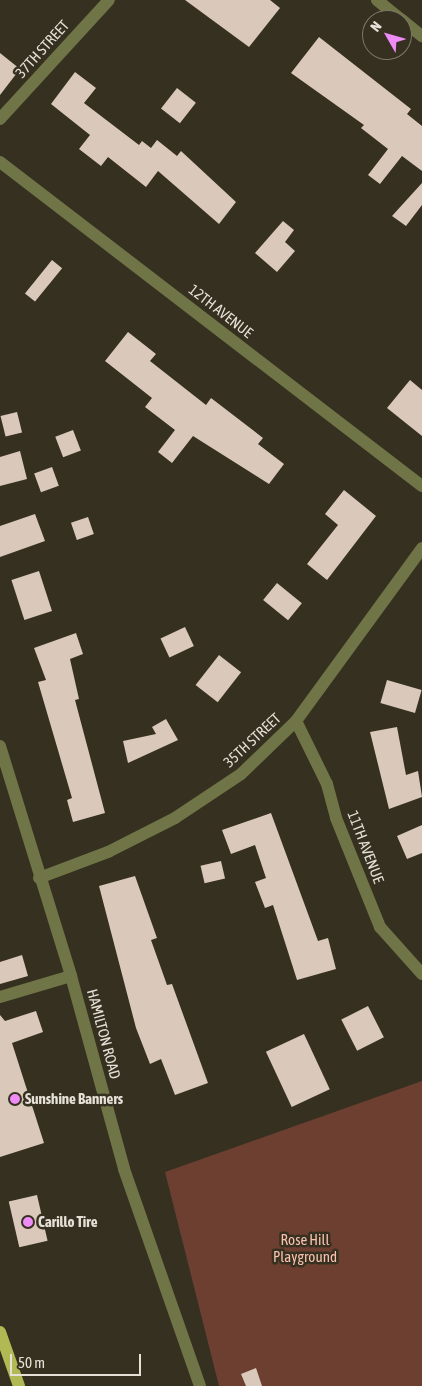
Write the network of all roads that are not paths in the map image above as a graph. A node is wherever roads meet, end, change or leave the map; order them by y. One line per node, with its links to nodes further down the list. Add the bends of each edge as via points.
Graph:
1 (109, 0): 6 (street, 37TH STREET)
2 (377, 0): 3 (street)
3 (390, 10)
4 (412, 28): 5 (street)
5 (422, 36)
6 (0, 119)
7 (0, 162): 8 (street, 12TH AVENUE)
8 (422, 486)
9 (422, 548): 10 (street, 35TH STREET)
10 (296, 721): 12 (street, 35TH STREET, via 241,774 175,818 108,852); 13 (street, 11TH AVENUE, via 327,784 336,818 380,927)
11 (0, 746): 12 (street, HAMILTON ROAD)
12 (39, 878): 14 (street, HAMILTON ROAD)
13 (422, 974)
14 (71, 976): 15 (street); 18 (street, HAMILTON ROAD, via 124,1169)
15 (0, 997)
16 (0, 1332): 17 (main road)
17 (19, 1386)
18 (200, 1386)

